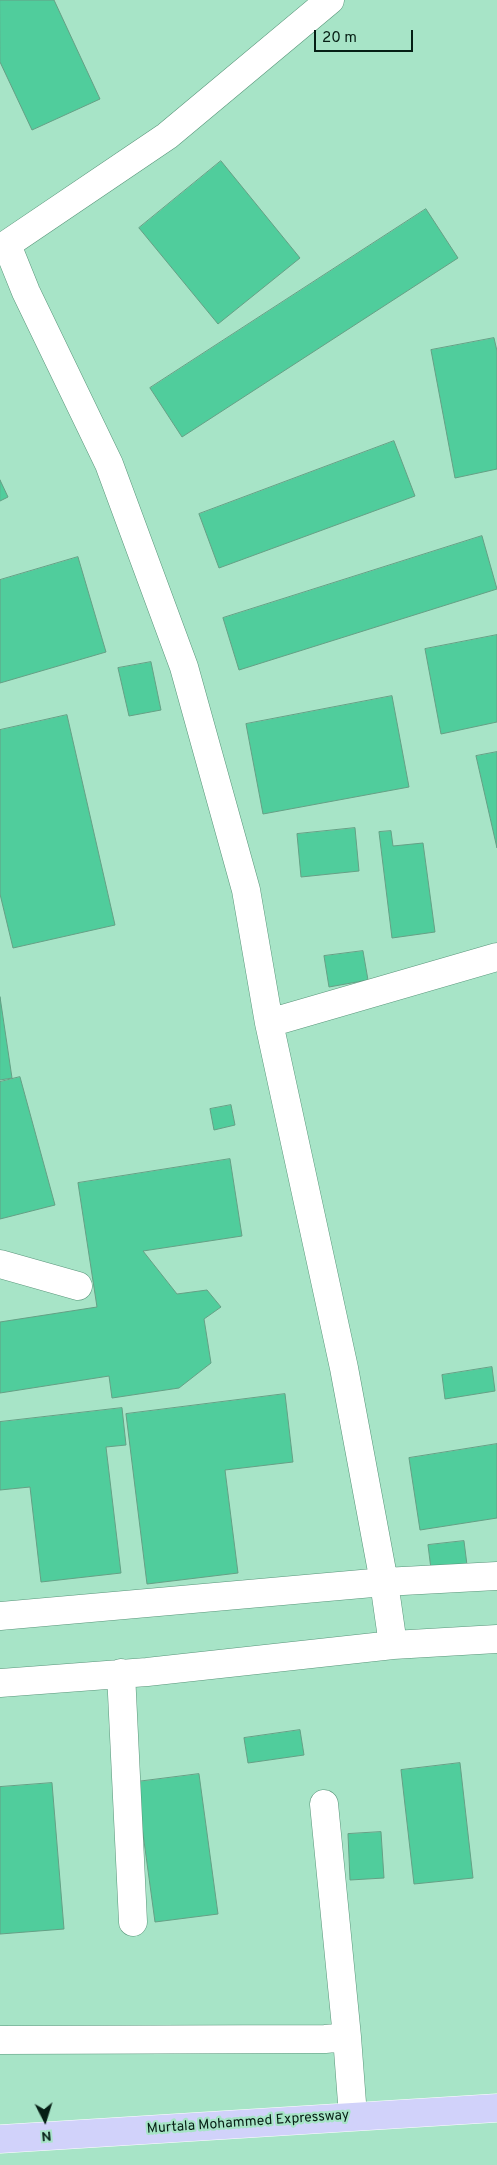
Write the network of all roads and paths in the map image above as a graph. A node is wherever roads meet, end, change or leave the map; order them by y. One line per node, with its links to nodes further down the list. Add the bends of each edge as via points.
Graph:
1 (330, 0): 2 (street, via 167,136)
2 (4, 247): 4 (street, via 109,464 184,667 246,890)
3 (497, 956): 4 (street)
4 (269, 1023): 8 (street, via 344,1368)
5 (0, 1264): 6 (street)
6 (78, 1286)
7 (497, 1576): 8 (street)
8 (384, 1582): 9 (street); 11 (street)
9 (0, 1616)
10 (497, 1640): 11 (street)
11 (393, 1645): 12 (street)
12 (121, 1673): 13 (street); 15 (street)
13 (0, 1682)
14 (324, 1804): 16 (street)
15 (133, 1922)
16 (347, 2037): 17 (street); 19 (street)
17 (0, 2040)
18 (497, 2107): 19 (highway, Murtala Mohammed Expressway)
19 (353, 2116): 20 (highway, Murtala Mohammed Expressway)
20 (0, 2139)

